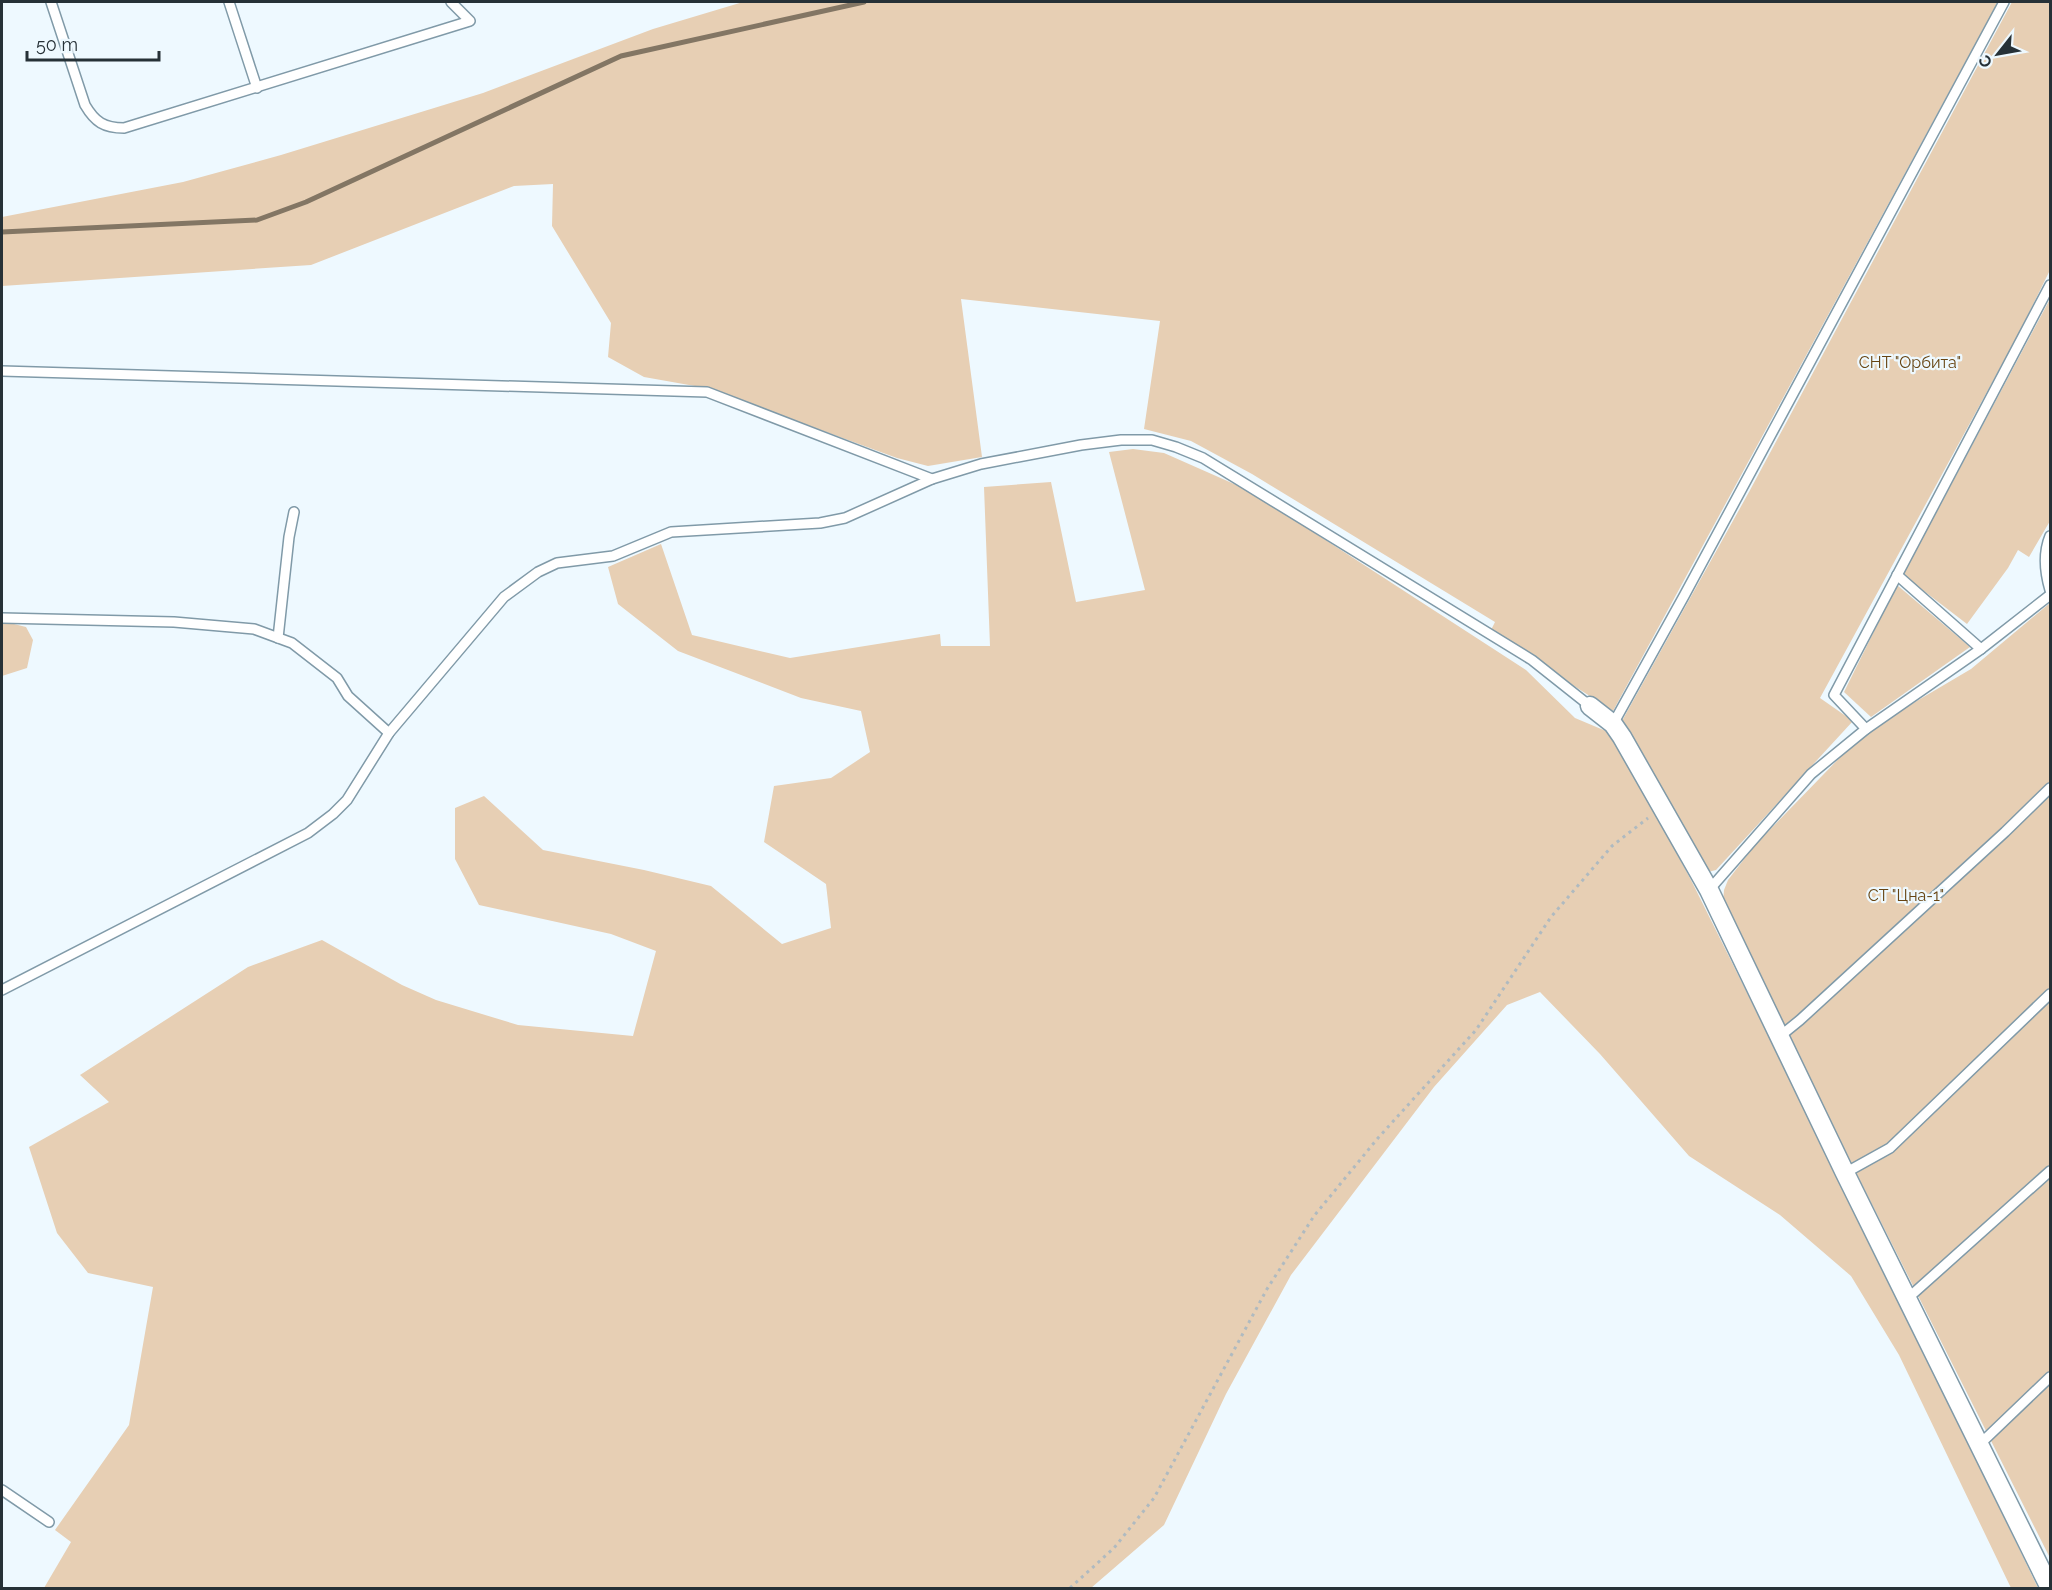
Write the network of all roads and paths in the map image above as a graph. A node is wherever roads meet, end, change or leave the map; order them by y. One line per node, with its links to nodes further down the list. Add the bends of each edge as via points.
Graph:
1 (51, 2): 5 (lane, via 85,105 102,125 124,128)
2 (230, 2): 5 (lane)
3 (451, 2): 5 (lane, via 470,21)
4 (2004, 2): 17 (lane)
5 (258, 88)
6 (2050, 285): 11 (lane)
7 (2, 371): 8 (lane, via 707,392)
8 (932, 479): 16 (lane, via 981,464 1082,444 1142,440 1176,447 1249,484 1532,660); 19 (lane, via 845,518 671,532 613,556 547,567 504,597)
9 (294, 512): 14 (lane)
10 (2050, 536): 12 (lane, via 2045,574)
11 (1897, 575): 15 (lane); 18 (lane, via 1834,695)
12 (2050, 593): 15 (lane)
13 (2, 618): 14 (lane, via 174,622 254,629)
14 (278, 638): 19 (lane, via 292,643 337,678 348,696)
15 (1981, 649): 18 (lane)
16 (1590, 706): 17 (street)
17 (1613, 724): 21 (street)
18 (1866, 729): 22 (lane, via 1811,774)
19 (389, 733): 23 (lane, via 347,800 308,833)
20 (2050, 788): 25 (lane)
21 (1663, 809): 22 (street); 33 (path, via 1612,846 1551,917 1476,1030 1314,1216 1267,1290 1154,1498 1114,1548)
22 (1709, 890): 25 (street)
23 (2, 990)
24 (2050, 994): 27 (lane, via 1890,1148)
25 (1779, 1037): 27 (street)
26 (2050, 1171): 28 (lane)
27 (1845, 1173): 28 (street)
28 (1907, 1299): 30 (street)
29 (2050, 1377): 30 (lane)
30 (1979, 1445): 34 (street)
31 (2, 1490): 32 (lane)
32 (49, 1522)
33 (1070, 1588)
34 (2050, 1588)

